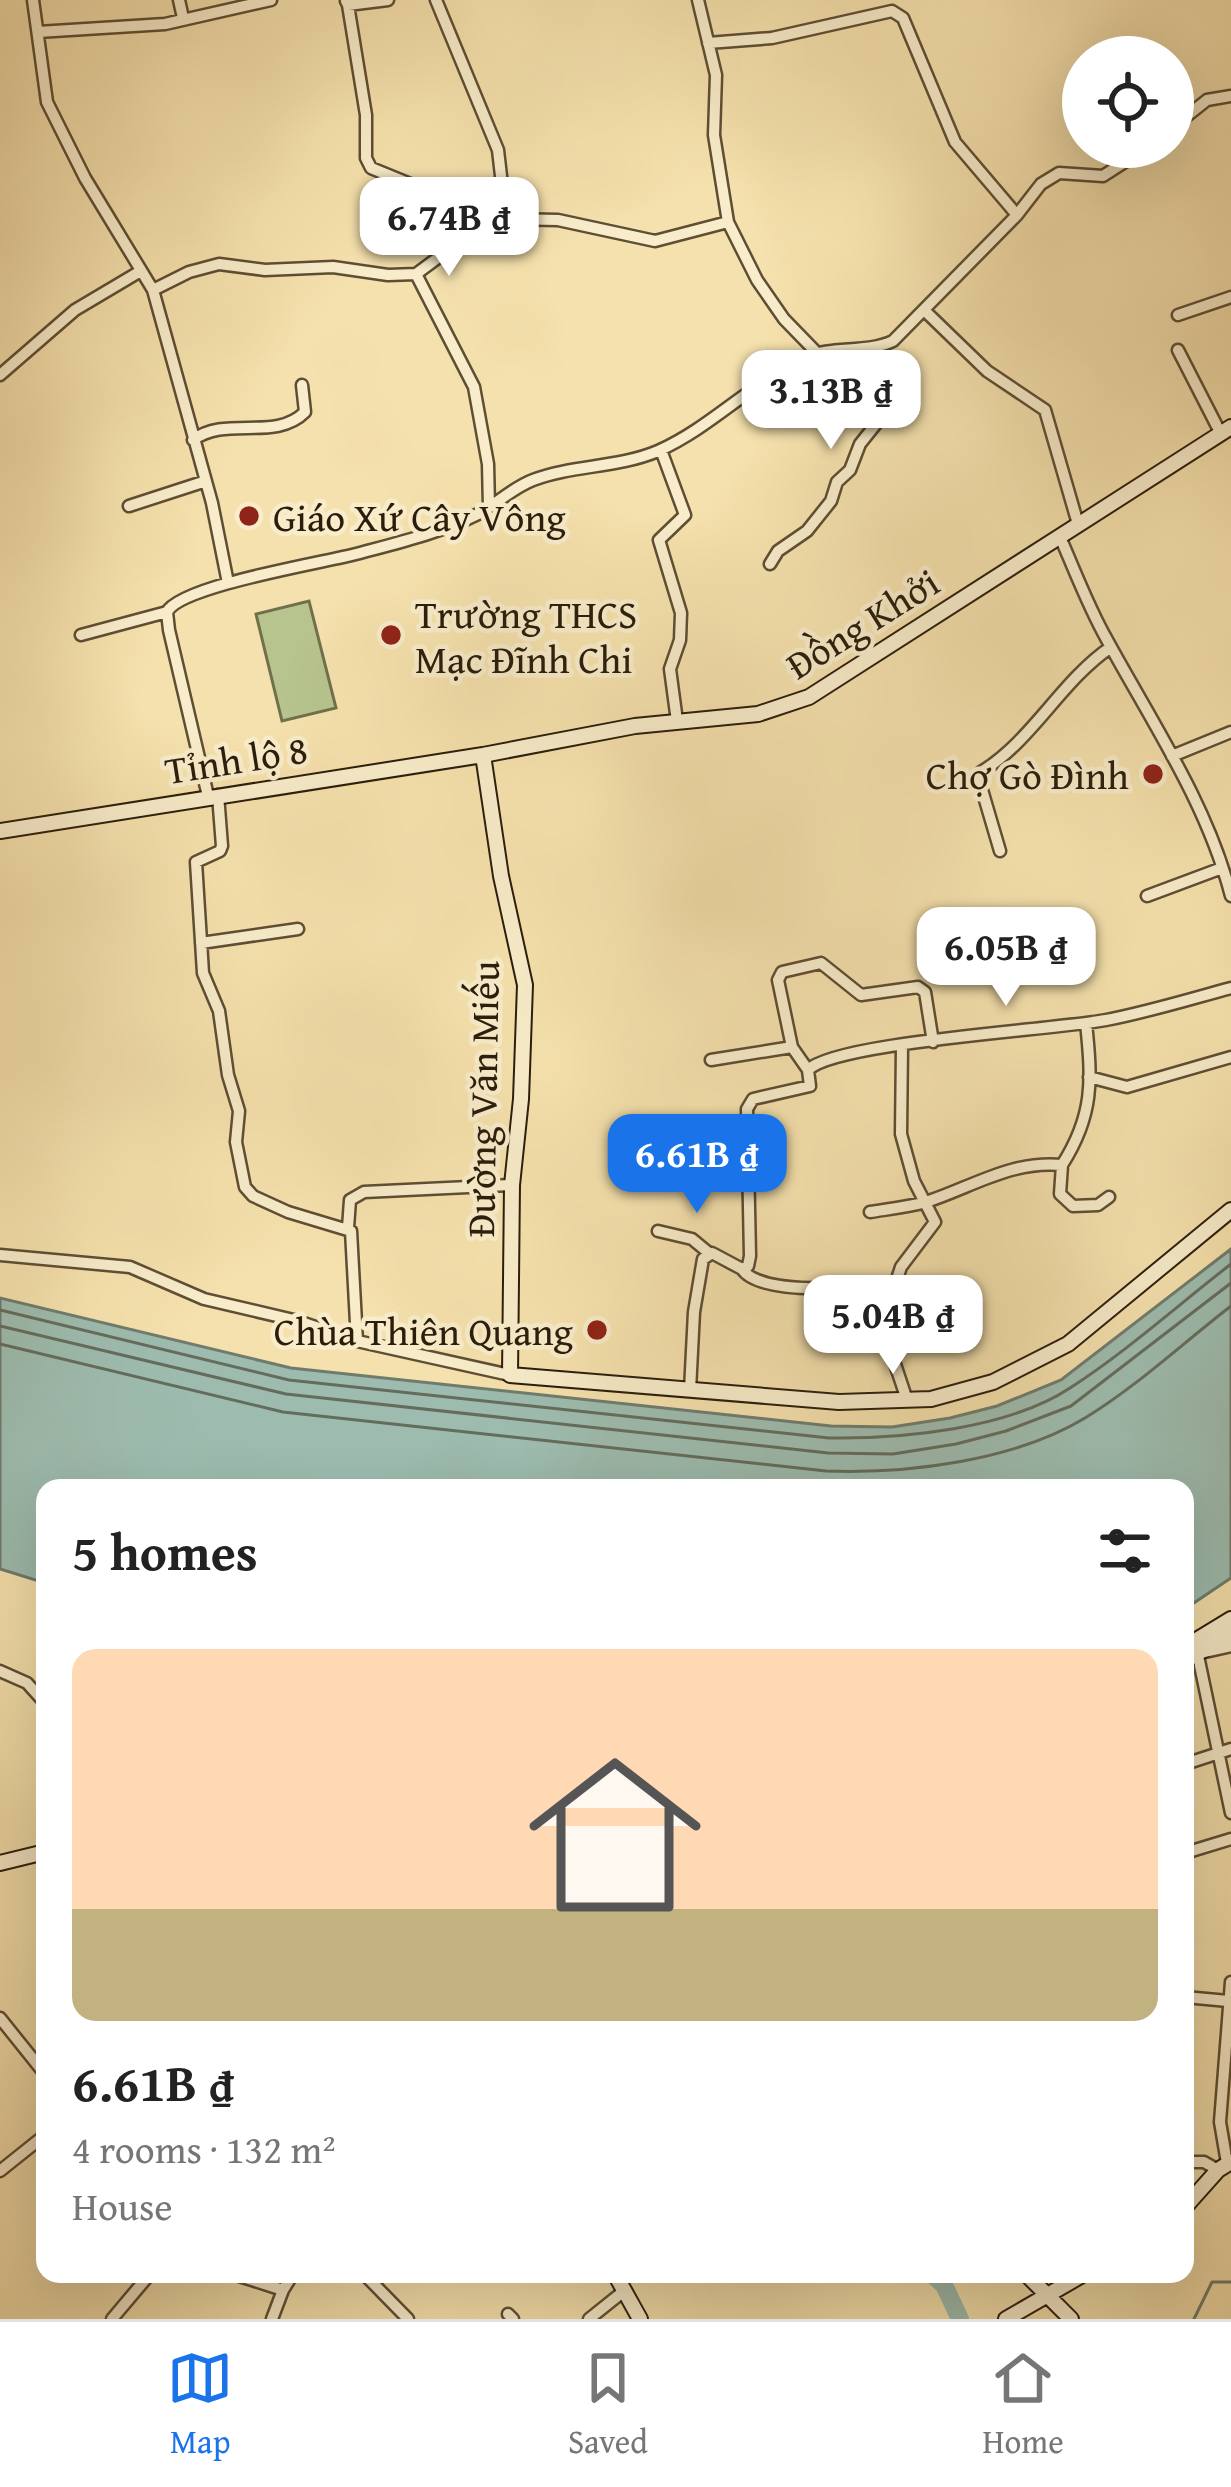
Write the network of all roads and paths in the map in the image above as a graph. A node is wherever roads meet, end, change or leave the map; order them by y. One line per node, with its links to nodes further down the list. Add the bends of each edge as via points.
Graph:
1 (33, 0): 9 (street)
2 (179, 0): 8 (street)
3 (271, 0): 8 (street)
4 (388, 0): 7 (street)
5 (436, 0): 15 (street, via 498,150)
6 (698, 0): 10 (street)
7 (347, 3): 17 (street, via 366,158 371,168 454,202)
8 (182, 18): 9 (street)
9 (38, 32): 18 (street, via 46,101)
10 (708, 44): 14 (street, via 892,11 903,18 955,142); 16 (street)
11 (1231, 96): 12 (street)
12 (1194, 111)
13 (1115, 168): 14 (street, via 1103,176 1060,173)
14 (1018, 214): 22 (street)
15 (506, 219): 16 (street, via 558,220 655,241); 17 (street)
16 (728, 222): 27 (street, via 757,280)
17 (462, 240): 19 (street)
18 (139, 272): 20 (street); 28 (street, via 75,310)
19 (416, 274): 20 (street, via 219,264); 35 (street, via 474,387)
20 (153, 290): 31 (street)
21 (1227, 298): 23 (street); 24 (street)
22 (925, 310): 25 (street, via 893,341); 36 (street, via 979,364 1045,410)
23 (1231, 312)
24 (1178, 314)
25 (870, 348): 27 (street); 38 (street, via 875,363 902,380 900,394 860,444 831,501)
26 (1178, 350): 30 (street)
27 (817, 353): 32 (street)
28 (0, 375)
29 (302, 386): 31 (street, via 305,412 297,420 219,428)
30 (1226, 430): 36 (street, Đồng Khởi)
31 (193, 440): 33 (street)
32 (661, 450): 35 (street, via 536,479); 43 (street, via 685,515 658,540 681,613 670,669)
33 (206, 481): 34 (street); 39 (street)
34 (129, 506)
35 (489, 507): 39 (street, via 410,539)
36 (1078, 524): 37 (street, Đồng Khởi)
37 (1060, 537): 42 (street); 43 (street, Đồng Khởi, via 791,706)
38 (770, 564)
39 (227, 584): 40 (street, via 174,602)
40 (167, 612): 41 (street); 47 (street)
41 (81, 635)
42 (1111, 647): 46 (street); 49 (street, via 981,772)
43 (676, 721): 45 (street, Đồng Khởi)
44 (1231, 732): 46 (street)
45 (483, 755): 47 (street, Tỉnh lộ 8); 65 (street, Đường Văn Miếu, via 525,985)
46 (1172, 756): 50 (street)
47 (213, 796): 48 (street, Tỉnh lộ 8); 54 (street, via 221,850 195,867)
48 (0, 831)
49 (1000, 851)
50 (1222, 868): 51 (street); 52 (street)
51 (1230, 891)
52 (1147, 896)
53 (298, 929): 54 (street)
54 (201, 943): 70 (street, via 241,1117 236,1142 247,1192)
55 (1231, 988): 56 (street)
56 (1086, 1023): 57 (street); 63 (street)
57 (933, 1042): 58 (street); 59 (street, via 922,988 861,995 816,962 779,976)
58 (902, 1046): 62 (street, via 835,1056); 67 (street, via 901,1134)
59 (792, 1047): 61 (street); 62 (street)
60 (1231, 1058): 63 (street, via 1127,1088)
61 (711, 1060)
62 (808, 1070): 74 (street, via 807,1088 761,1097 747,1109 750,1256)
63 (1089, 1077): 64 (street, via 1086,1115)
64 (1062, 1165): 66 (street, via 1060,1194 1072,1206); 67 (street, via 1010,1169)
65 (512, 1185): 70 (street, via 364,1192 350,1200); 77 (street, Đường Văn Miếu)
66 (1109, 1197)
67 (925, 1202): 69 (street); 75 (street, via 934,1227)
68 (1231, 1210): 79 (street, via 1052,1354 993,1382)
69 (871, 1213)
70 (348, 1228): 76 (street)
71 (658, 1232): 72 (street, via 692,1239)
72 (709, 1253): 74 (street); 78 (street, via 694,1312)
73 (0, 1255): 76 (street, via 145,1271 204,1299)
74 (742, 1269): 75 (street, via 754,1280 804,1287)
75 (896, 1282): 79 (street, via 894,1360)
76 (358, 1341): 77 (street)
77 (510, 1375): 78 (street)
78 (690, 1390): 79 (street)
79 (908, 1400)
80 (1231, 1619): 83 (street)
81 (1231, 1633): 84 (street)
82 (1231, 1646): 85 (street)
83 (1194, 1648)
84 (1194, 1649)
85 (1194, 1651)
86 (1194, 1662): 89 (street)
87 (0, 1671): 88 (street)
88 (36, 1693)
89 (1225, 1750): 90 (street); 91 (street)
90 (1194, 1761)
91 (1231, 1813)
92 (1231, 1839): 93 (street)
93 (1194, 1850)
94 (36, 1854): 95 (street)
95 (0, 1863)
96 (1231, 1982): 98 (street)
97 (1194, 1998): 98 (street)
98 (1228, 2001): 103 (street)
99 (0, 2018): 100 (street)
100 (36, 2063)
101 (36, 2142): 104 (street)
102 (1194, 2162): 103 (street)
103 (1225, 2165): 105 (street)
104 (0, 2171)
105 (1194, 2198)
106 (143, 2283): 116 (street)
107 (261, 2283): 113 (street)
108 (287, 2283): 113 (street)
109 (373, 2283): 118 (street)
110 (620, 2283): 114 (street)
111 (1035, 2283): 115 (street)
112 (1069, 2283): 115 (street)
113 (283, 2290): 117 (street)
114 (624, 2291): 119 (street); 120 (street)
115 (1050, 2295): 121 (street); 122 (street)
116 (112, 2319)
117 (272, 2319)
118 (407, 2319)
119 (589, 2319)
120 (640, 2319)
121 (1006, 2319)
122 (1071, 2319)

